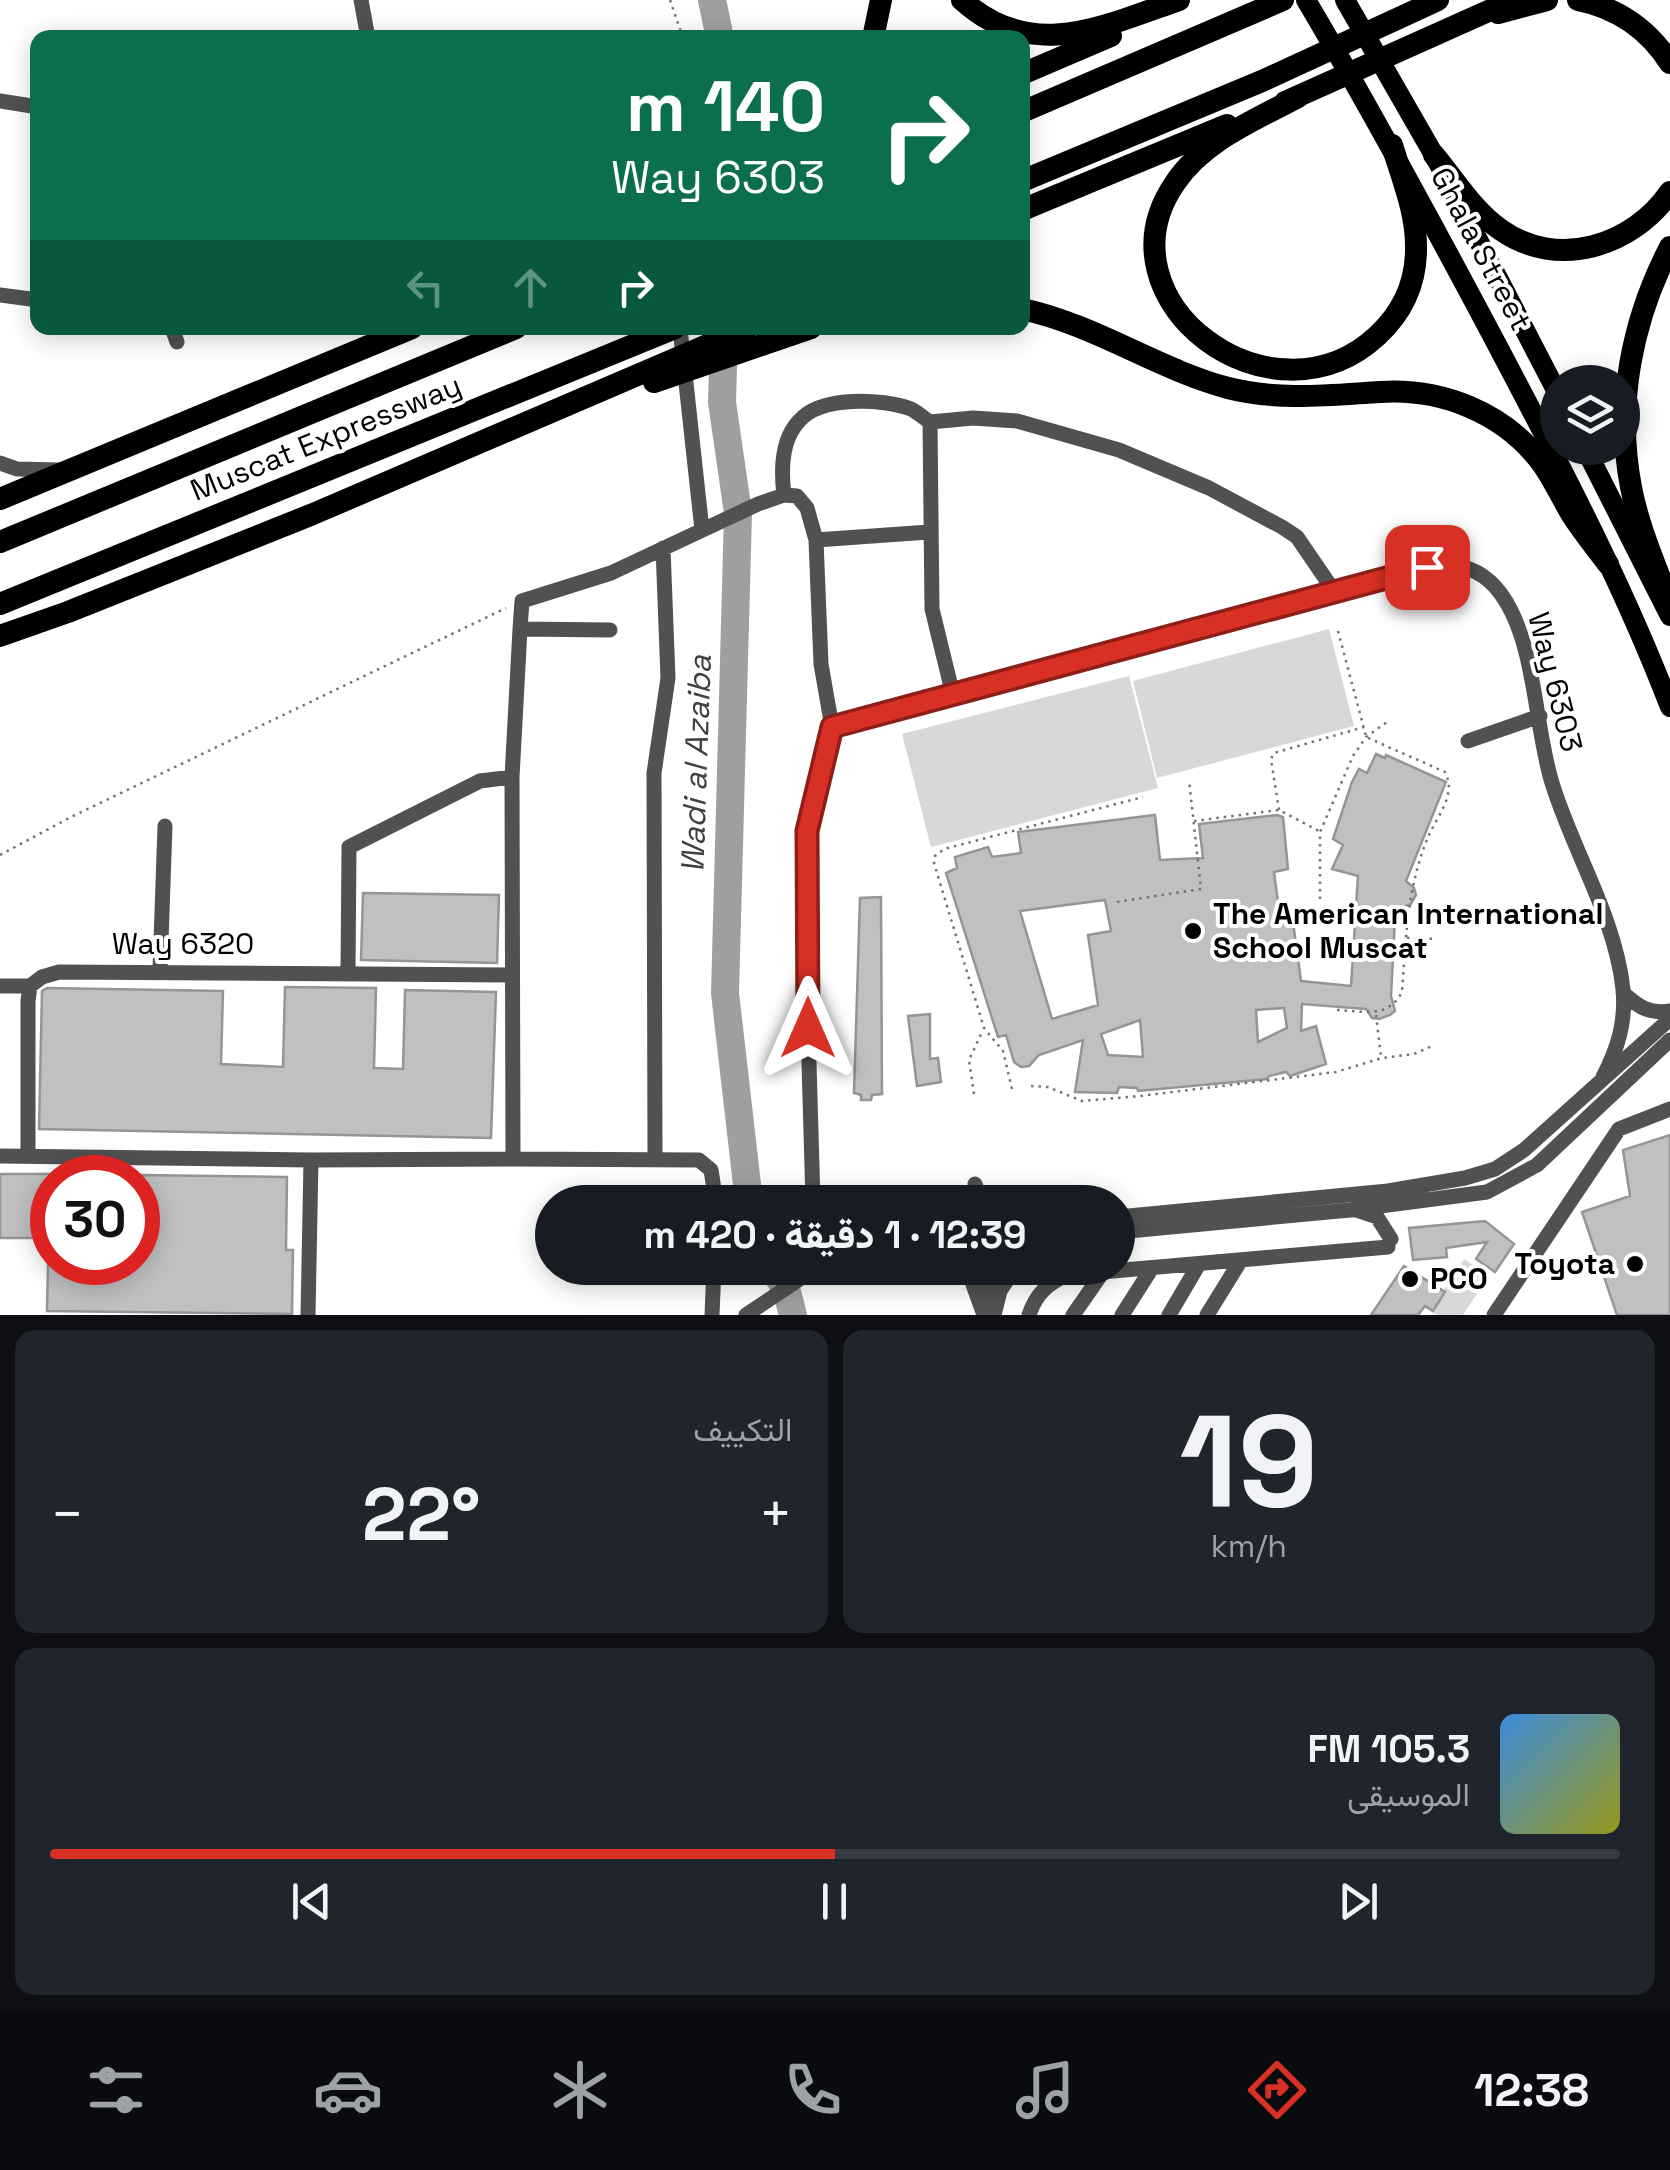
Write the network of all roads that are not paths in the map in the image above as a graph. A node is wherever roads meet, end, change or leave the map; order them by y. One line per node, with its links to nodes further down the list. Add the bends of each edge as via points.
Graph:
1 (361, 0): 14 (street)
2 (881, 0): 15 (highway)
3 (962, 0): 16 (highway, via 984,18)
4 (1179, 0): 17 (highway, via 1090,30)
5 (1192, 0): 19 (highway)
6 (1283, 0): 23 (highway)
7 (1306, 0): 24 (main road, Ghala Street)
8 (1345, 0): 25 (main road, Ghala Street)
9 (1438, 0): 26 (highway)
10 (1512, 0): 13 (highway)
11 (1547, 0): 13 (highway)
12 (1578, 0): 18 (highway, via 1626,17)
13 (1452, 28): 20 (highway)
14 (367, 30)
15 (875, 30)
16 (1016, 30)
17 (1030, 33)
18 (1670, 63)
19 (1030, 71)
20 (1298, 96): 24 (highway, via 1211,147 1176,180 1163,203 1156,242 1162,280 1183,319 1215,348 1250,364 1314,369 1352,355 1398,315 1414,278 1417,246); 28 (highway)
21 (0, 101): 22 (street)
22 (30, 107)
23 (1030, 109)
24 (1392, 146): 52 (main road, Ghala Street)
25 (1434, 155): 27 (highway, via 1497,228 1558,250 1616,239 1647,220); 39 (main road, Ghala Street)
26 (1030, 178)
27 (1670, 192)
28 (1030, 207)
29 (1670, 247): 55 (highway, via 1640,321 1625,421 1631,490)
30 (0, 295): 31 (street)
31 (30, 299)
32 (1030, 311): 52 (highway, via 1085,327 1229,388 1294,397 1418,392 1466,405 1505,427 1540,460)
33 (395, 335): 44 (highway)
34 (499, 335): 50 (highway, Muscat Expressway)
35 (661, 335): 54 (highway, Muscat Expressway)
36 (679, 335): 47 (street)
37 (733, 335): 40 (highway)
38 (788, 335): 40 (highway)
39 (1543, 365)
40 (616, 389): 59 (highway)
41 (930, 422): 45 (street, via 910,409 876,403 816,408 798,421 786,447); 48 (street); 53 (street, via 1017,421 1120,450 1209,488 1297,537)
42 (0, 463): 44 (street)
43 (1594, 465): 56 (main road)
44 (68, 470): 46 (highway)
45 (784, 495): 47 (street); 49 (street, via 804,502)
46 (0, 499)
47 (702, 530): 51 (street)
48 (929, 532): 49 (street); 60 (street, via 932,609)
49 (816, 540): 63 (street, via 821,664)
50 (0, 542)
51 (663, 548): 57 (street, via 611,573 522,601); 82 (street, via 668,678 654,773)
52 (1608, 564): 61 (main road, Ghala Street)
53 (1336, 594): 60 (street, Way 6303); 62 (street, Way 6303, via 1445,564 1480,574 1506,602)
54 (0, 604)
55 (1670, 604)
56 (1670, 616)
57 (520, 629): 58 (street); 65 (street)
58 (610, 630)
59 (0, 636)
60 (953, 695): 63 (street, Way 6303)
61 (1670, 707)
62 (1540, 716): 64 (street); 72 (street, Way 6303, via 1552,784 1606,921)
63 (832, 727): 84 (street, via 807,831)
64 (1468, 740)
65 (512, 777): 68 (street, via 480,782 349,847); 69 (street)
66 (165, 826): 67 (street)
67 (160, 970): 68 (street, Way 6320); 71 (street, Way 6320, via 59,972)
68 (348, 972): 69 (street, Way 6320)
69 (510, 974): 80 (street)
70 (0, 986): 71 (street, Way 6320)
71 (30, 986): 79 (street)
72 (1623, 994): 73 (street, via 1640,1008); 76 (street, Way 6303, via 1622,1031)
73 (1670, 1011)
74 (1670, 1019): 76 (street)
75 (1665, 1046): 85 (street, via 1514,1180 1466,1197)
76 (1603, 1077): 87 (street, via 1524,1150 1465,1178 1388,1192)
77 (1670, 1109): 111 (street, via 1619,1129)
78 (0, 1156): 79 (street)
79 (28, 1156): 81 (street)
80 (513, 1159): 81 (street); 82 (street)
81 (310, 1160): 102 (street)
82 (655, 1160): 83 (street, via 699,1160)
83 (713, 1185)
84 (813, 1185)
85 (1416, 1202): 86 (street); 86 (street, via 1396,1217 1392,1238 1378,1217)
86 (1350, 1210): 88 (street)
87 (1135, 1215)
88 (1135, 1230)
89 (1388, 1248): 90 (street)
90 (1241, 1260): 91 (street); 110 (street)
91 (1199, 1264): 92 (street); 101 (street)
92 (1152, 1268): 93 (street); 108 (street)
93 (1135, 1269)
94 (713, 1285): 103 (street)
95 (791, 1285): 104 (street)
96 (975, 1285): 105 (street)
97 (987, 1285): 105 (street)
98 (1004, 1285): 105 (street)
99 (1048, 1285): 106 (street)
100 (1093, 1285): 107 (street)
101 (1172, 1311): 109 (street)
102 (308, 1315)
103 (712, 1315)
104 (746, 1315)
105 (990, 1315)
106 (1029, 1315)
107 (1073, 1315)
108 (1122, 1315)
109 (1198, 1315)
110 (1207, 1315)
111 (1494, 1315)

